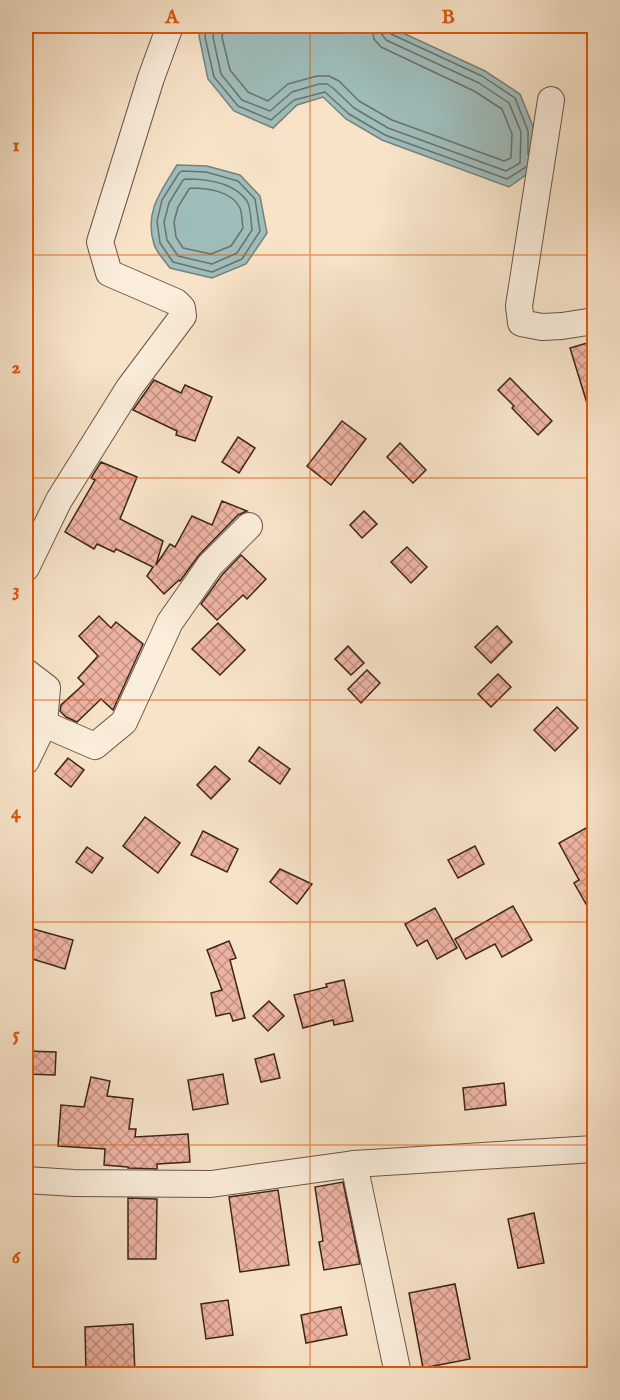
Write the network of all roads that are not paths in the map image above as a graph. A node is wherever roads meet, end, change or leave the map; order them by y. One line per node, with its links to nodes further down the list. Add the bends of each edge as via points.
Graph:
1 (170, 26): 5 (street, via 100,242 109,273 176,302 183,316 129,388 65,489)
2 (551, 100): 3 (street, via 519,306 521,323 542,327)
3 (594, 321)
4 (249, 526): 7 (street, via 210,565 170,622 124,722 95,746)
5 (26, 568)
6 (26, 672): 7 (street, via 47,688)
7 (44, 724): 8 (street)
8 (26, 761)
9 (594, 1149): 10 (street)
10 (354, 1164): 11 (street, via 211,1184); 12 (street)
11 (26, 1180)
12 (398, 1374)

